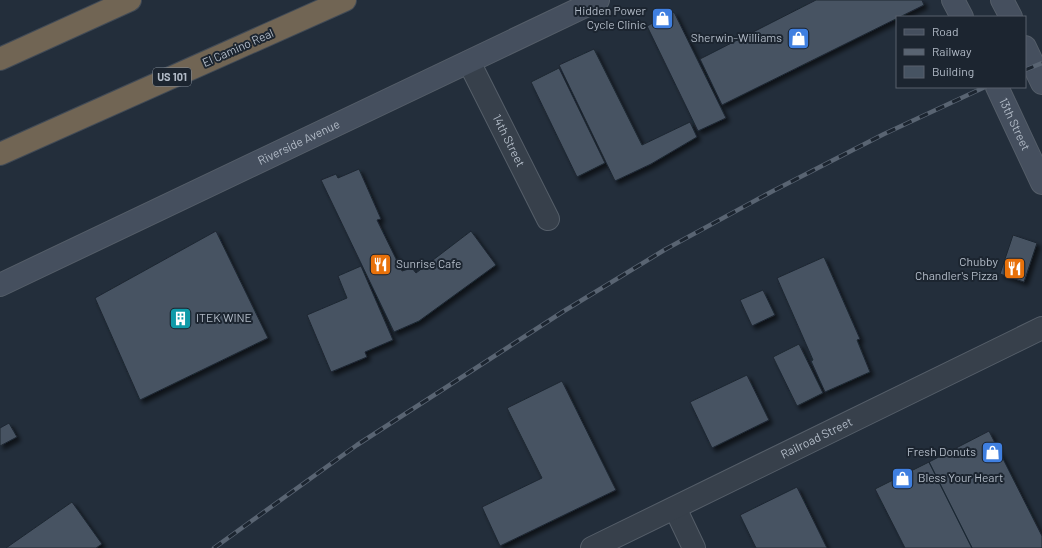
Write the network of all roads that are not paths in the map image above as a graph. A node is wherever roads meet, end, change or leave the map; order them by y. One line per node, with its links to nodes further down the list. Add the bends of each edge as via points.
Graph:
1 (130, 0): 9 (highway)
2 (345, 0): 13 (highway, El Camino Real / US 101)
3 (598, 0): 10 (main road, Riverside Avenue)
4 (953, 0): 6 (main road)
5 (1002, 0): 7 (main road)
6 (961, 16)
7 (1010, 16)
8 (1026, 49): 11 (main road)
9 (0, 58)
10 (469, 62): 15 (street, 14th Street); 16 (main road, Riverside Avenue)
11 (1042, 83)
12 (997, 88): 14 (main road, 13th Street)
13 (0, 154)
14 (1042, 183)
15 (548, 219)
16 (0, 285)
17 (1042, 328): 18 (street, Railroad Street)
18 (675, 508): 19 (street, Railroad Street); 20 (street)
19 (592, 548)
20 (694, 548)

